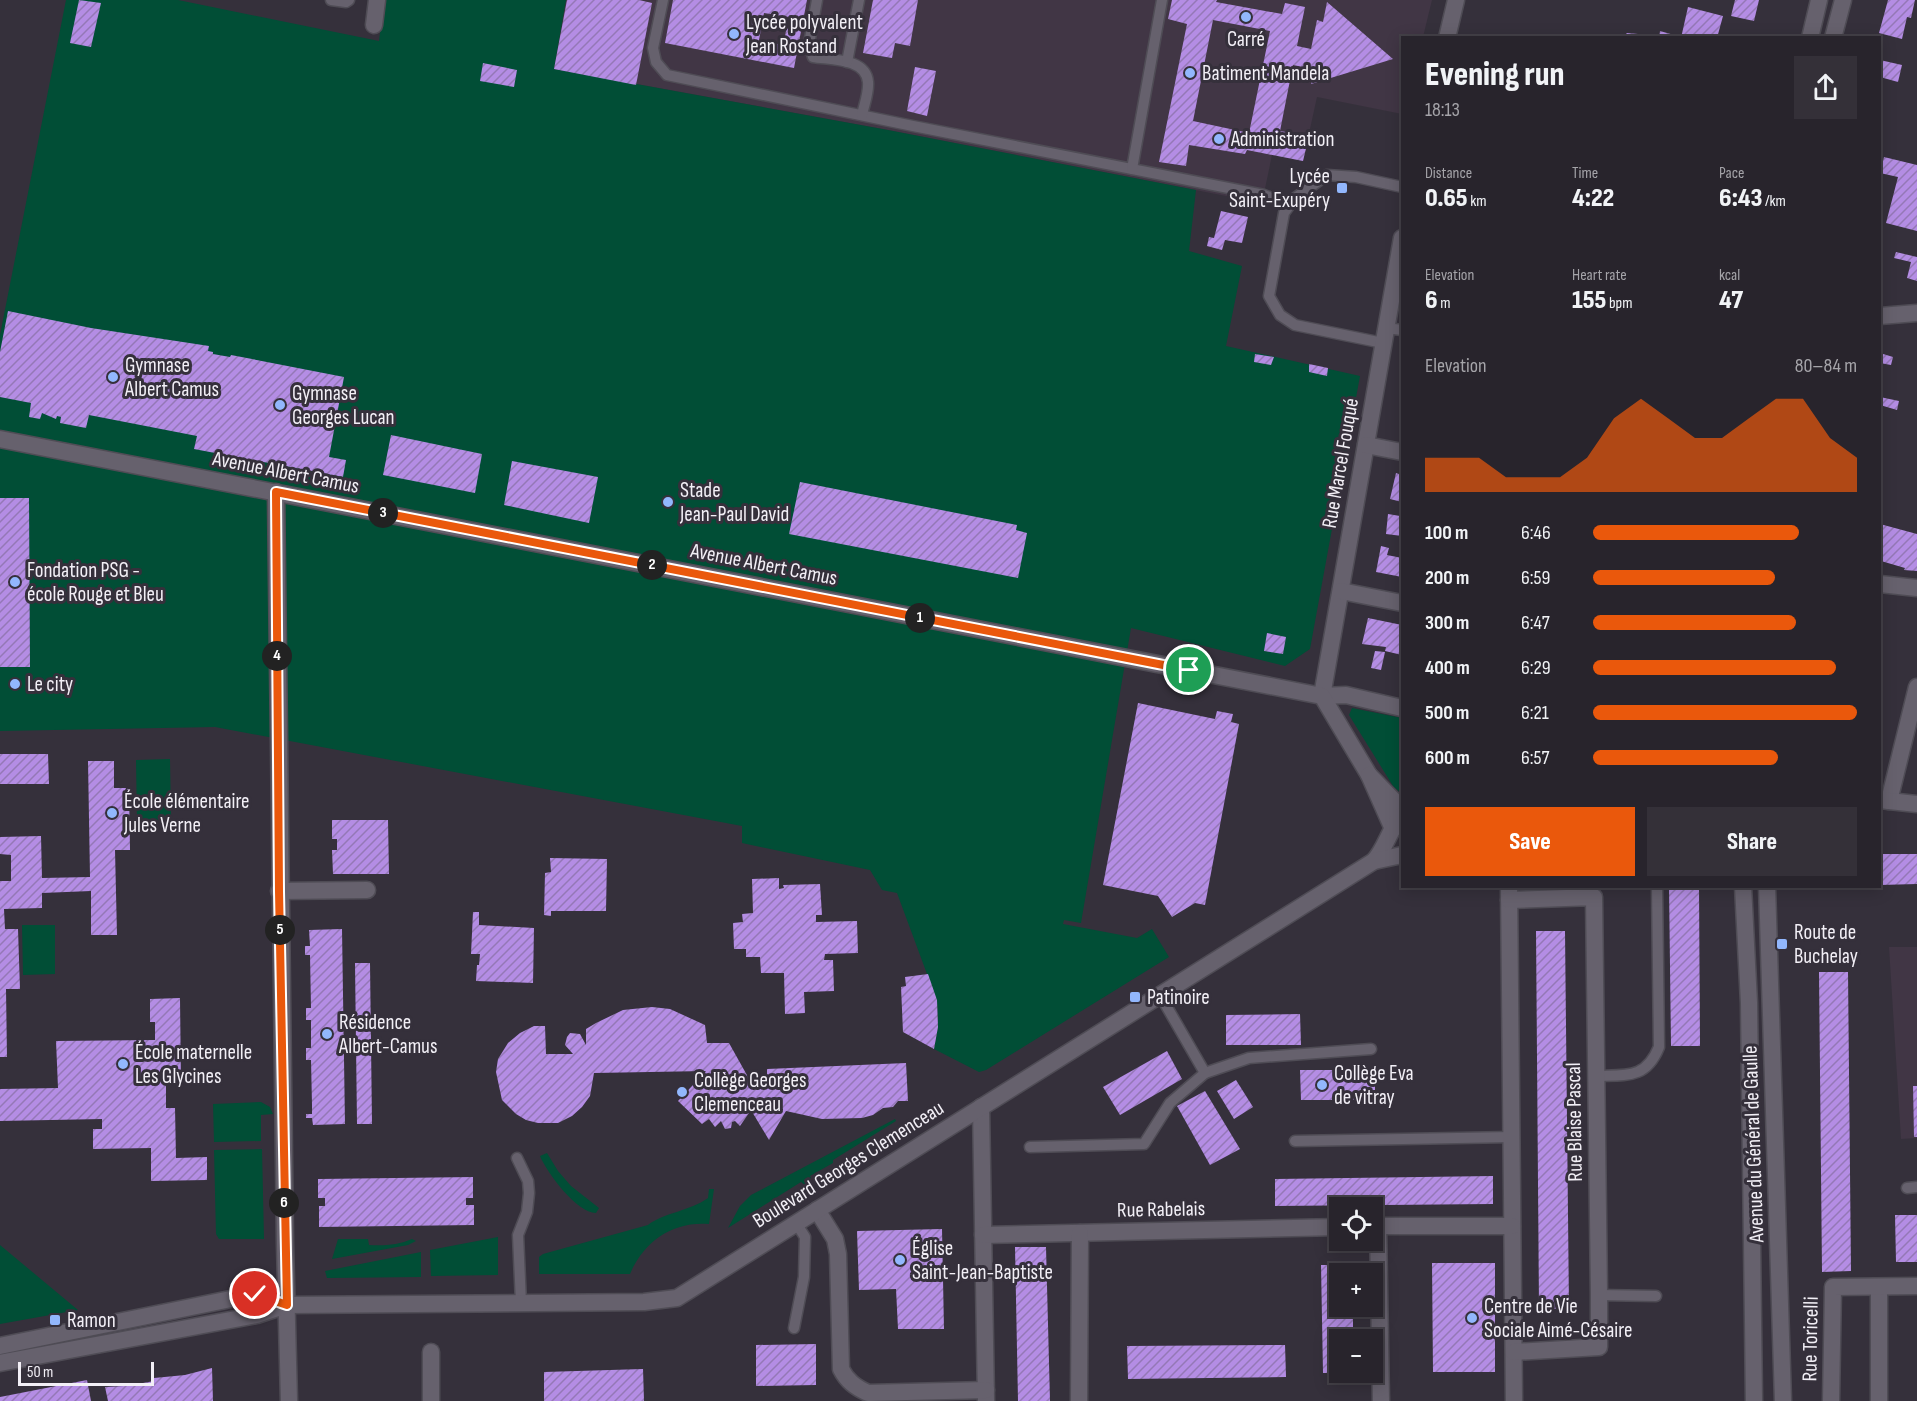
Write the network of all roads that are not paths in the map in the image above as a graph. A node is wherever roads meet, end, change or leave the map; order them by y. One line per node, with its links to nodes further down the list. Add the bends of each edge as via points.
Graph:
1 (331, 0): 2 (lane)
2 (349, 0)
3 (377, 0): 11 (street)
4 (663, 0): 16 (lane, via 653,48 656,62 668,75)
5 (817, 0): 15 (lane, via 809,44 813,57)
6 (859, 0): 15 (lane)
7 (1162, 0): 17 (lane)
8 (1456, 0): 12 (street)
9 (1819, 0): 13 (street)
10 (1843, 0): 14 (street)
11 (374, 25)
12 (1447, 36)
13 (1810, 36)
14 (1834, 36)
15 (847, 62): 16 (lane, via 866,72 868,84)
16 (862, 115): 17 (lane)
17 (1131, 169): 19 (lane, via 1264,195)
18 (1401, 187): 19 (lane, via 1327,175)
19 (1289, 205): 23 (lane, via 1284,213 1269,296 1280,315 1295,325)
20 (1400, 256): 23 (street, Rue Marcel Fouqué)
21 (1917, 313): 22 (street)
22 (1881, 315)
23 (1390, 334): 25 (street, Rue Marcel Fouqué)
24 (0, 439): 27 (street, Avenue Albert Camus)
25 (1366, 445): 26 (street); 30 (street, Rue Marcel Fouqué)
26 (1401, 452)
27 (276, 492): 33 (street, Avenue Albert Camus); 47 (street)
28 (1881, 584): 29 (street)
29 (1917, 588)
30 (1341, 591): 31 (street); 33 (street, Rue Marcel Fouqué)
31 (1401, 603)
32 (1917, 687): 36 (street)
33 (1322, 696): 34 (street, Avenue Albert Camus, via 1346,695); 35 (street)
34 (1401, 708)
35 (1369, 775): 38 (street); 39 (street)
36 (1884, 800): 37 (street)
37 (1917, 804)
38 (1401, 808)
39 (1396, 825): 40 (street, via 1394,841); 42 (street, Boulevard Georges Clemenceau)
40 (1401, 852)
41 (1401, 853): 42 (street, Boulevard Georges Clemenceau)
42 (1374, 861): 51 (street, Boulevard Georges Clemenceau)
43 (1657, 888): 54 (lane, via 1659,1047 1646,1068 1634,1073)
44 (1743, 888): 85 (street, Avenue du Général de Gaulle, via 1749,1003)
45 (1767, 888): 86 (street, Avenue du Général de Gaulle)
46 (367, 890): 47 (street)
47 (279, 891): 73 (street)
48 (1553, 892): 49 (street, Rue Blaise Pascal); 50 (street, Rue Blaise Pascal)
49 (1594, 892): 54 (street, Rue Blaise Pascal)
50 (1509, 893): 56 (street)
51 (1160, 995): 53 (lane); 55 (street, Boulevard Georges Clemenceau)
52 (1371, 1049): 53 (lane, via 1249,1058)
53 (1205, 1073): 58 (lane, via 1170,1103 1144,1144)
54 (1596, 1076): 70 (street, Rue Blaise Pascal)
55 (981, 1107): 60 (street, Boulevard Georges Clemenceau); 66 (street)
56 (1512, 1137): 57 (lane); 63 (street)
57 (1295, 1141)
58 (1030, 1147)
59 (517, 1158): 72 (lane, via 529,1193 518,1235)
60 (817, 1210): 61 (street, Boulevard Georges Clemenceau); 79 (street, via 835,1239 841,1369 845,1377 868,1393)
61 (796, 1223): 72 (street, Boulevard Georges Clemenceau, via 677,1298); 74 (lane, via 805,1237 804,1276)
62 (1383, 1226): 63 (street)
63 (1512, 1226): 77 (street)
64 (1329, 1227): 65 (street, Rue Rabelais)
65 (1080, 1233): 66 (street, Rue Rabelais); 82 (street)
66 (983, 1235): 79 (street)
67 (1376, 1251): 83 (street)
68 (1917, 1286): 69 (street, Rue Toricelli)
69 (1879, 1287): 87 (street, Rue Toricelli, via 1833,1287); 88 (street)
70 (1599, 1295): 71 (lane); 77 (street, Rue Blaise Pascal, via 1599,1347)
71 (1656, 1296)
72 (521, 1303): 73 (street, Boulevard Georges Clemenceau)
73 (287, 1305): 75 (street, Boulevard Georges Clemenceau, via 255,1294); 78 (street, Boulevard Georges Clemenceau, via 257,1315); 80 (street)
74 (794, 1328)
75 (0, 1346)
76 (431, 1352): 81 (street)
77 (1514, 1352): 84 (street)
78 (0, 1363)
79 (986, 1395)
80 (289, 1401)
81 (431, 1401)
82 (1079, 1401)
83 (1381, 1401)
84 (1514, 1401)
85 (1754, 1401)
86 (1783, 1401)
87 (1831, 1401)
88 (1879, 1401)

